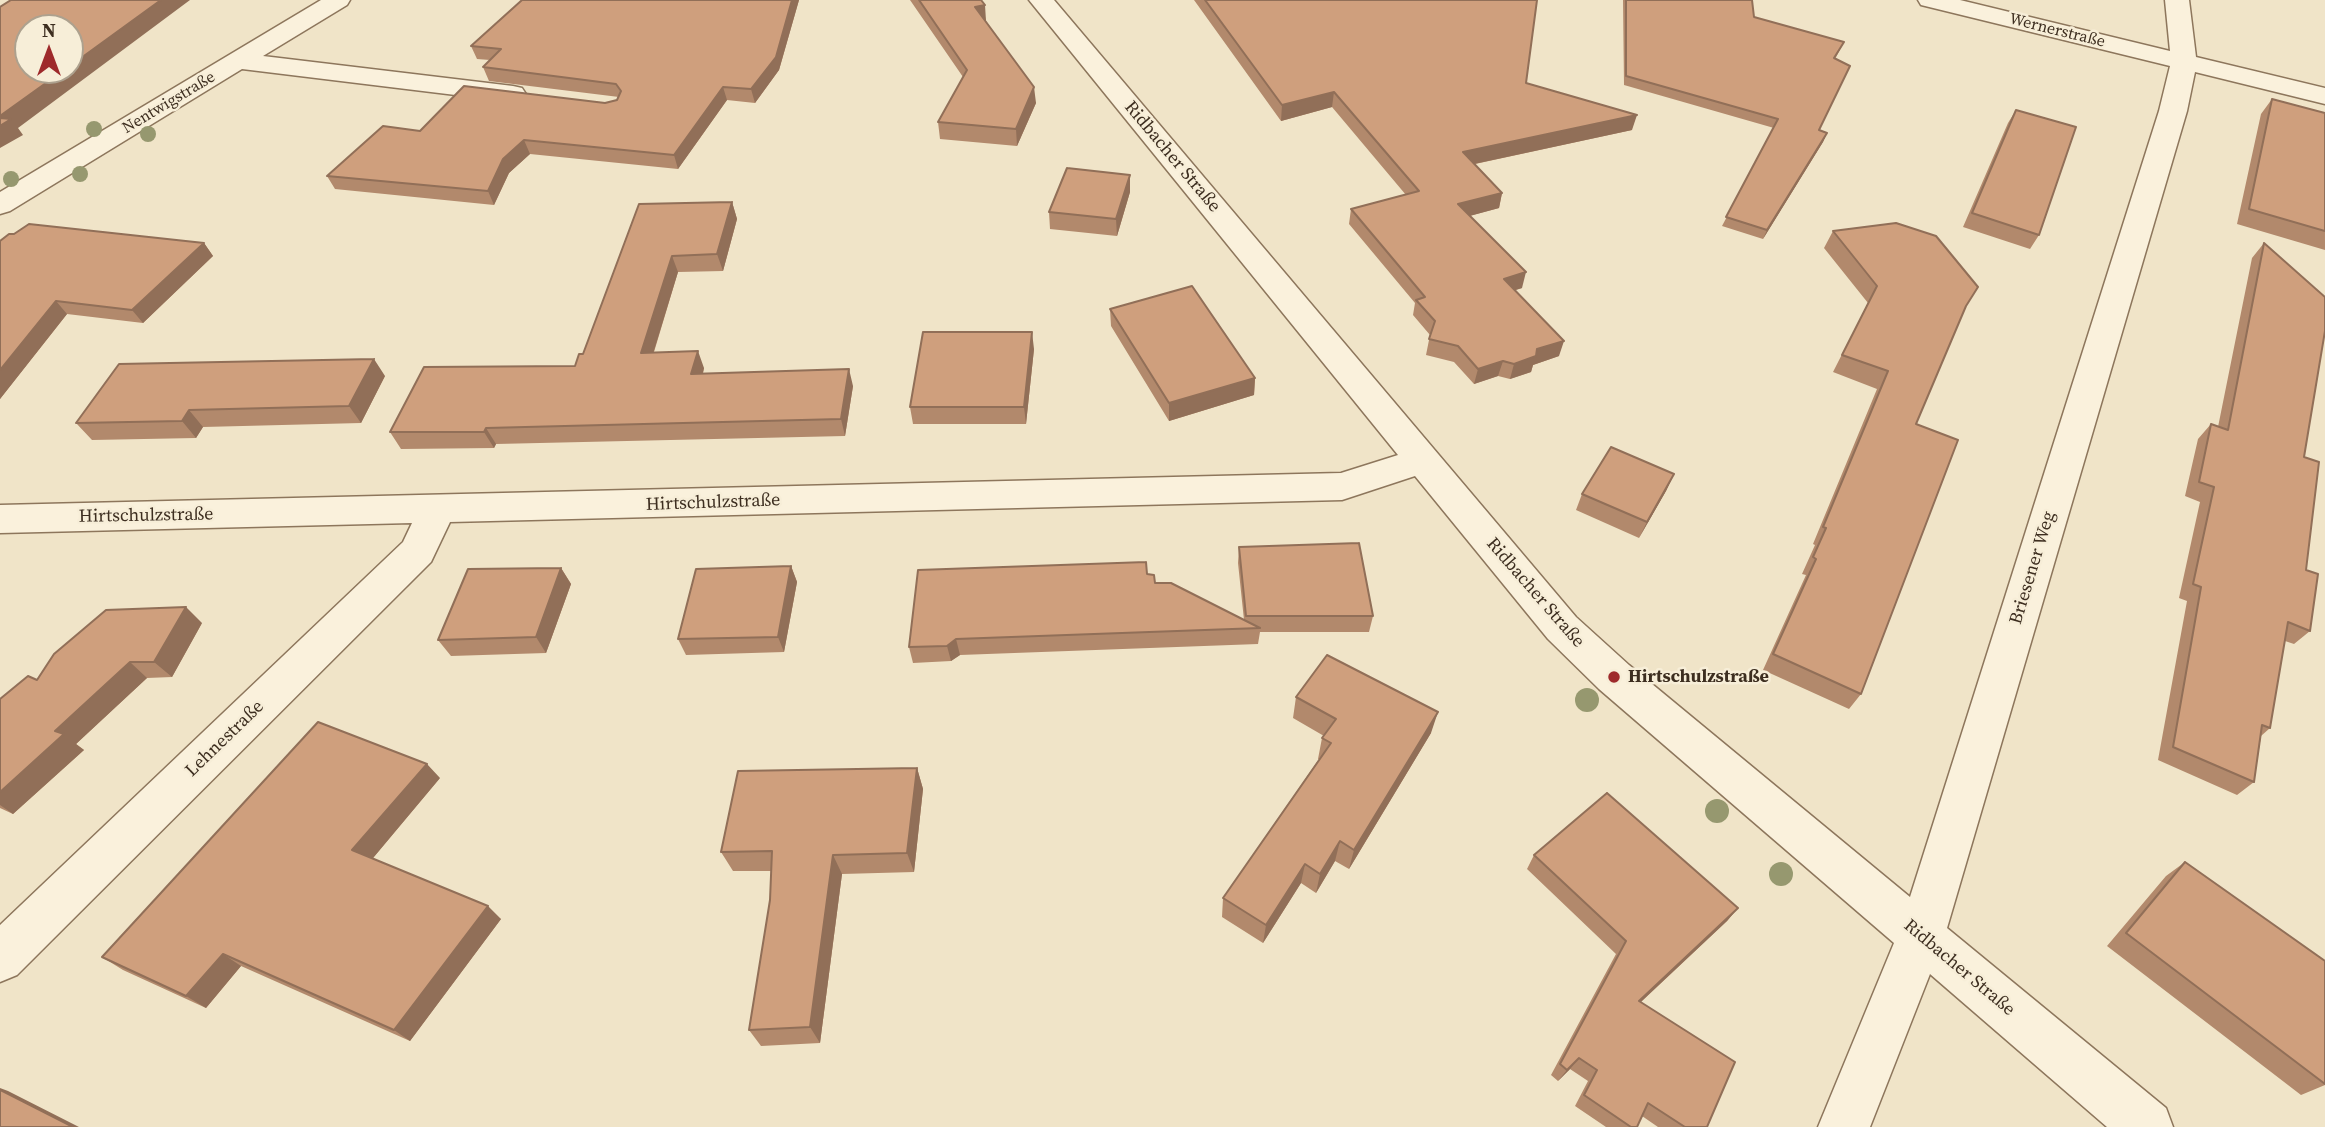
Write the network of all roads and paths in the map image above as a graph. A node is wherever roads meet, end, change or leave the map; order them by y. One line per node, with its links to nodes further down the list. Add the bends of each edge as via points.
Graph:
1 (338, 0): 5 (street, Nentwigstraße)
2 (1041, 0): 10 (street, Ridbacher Straße)
3 (1930, 0): 6 (street, Wernerstraße)
4 (2177, 0): 6 (street, Briesener Weg)
5 (237, 61): 8 (street); 9 (street, Nentwigstraße)
6 (2184, 61): 7 (street, Wernerstraße); 13 (street, Briesener Weg, via 2173,111)
7 (2325, 96)
8 (541, 98)
9 (0, 205)
10 (1422, 460): 11 (street, Hirtschulzstraße, via 1342,486); 13 (street, Ridbacher Straße, via 1562,628)
11 (437, 510): 12 (street, Hirtschulzstraße); 14 (street, Lehnestraße, via 417,552)
12 (0, 519)
13 (1921, 936): 15 (street, Briesener Weg); 16 (street, Ridbacher Straße)
14 (0, 958)
15 (1844, 1127)
16 (2147, 1127)

